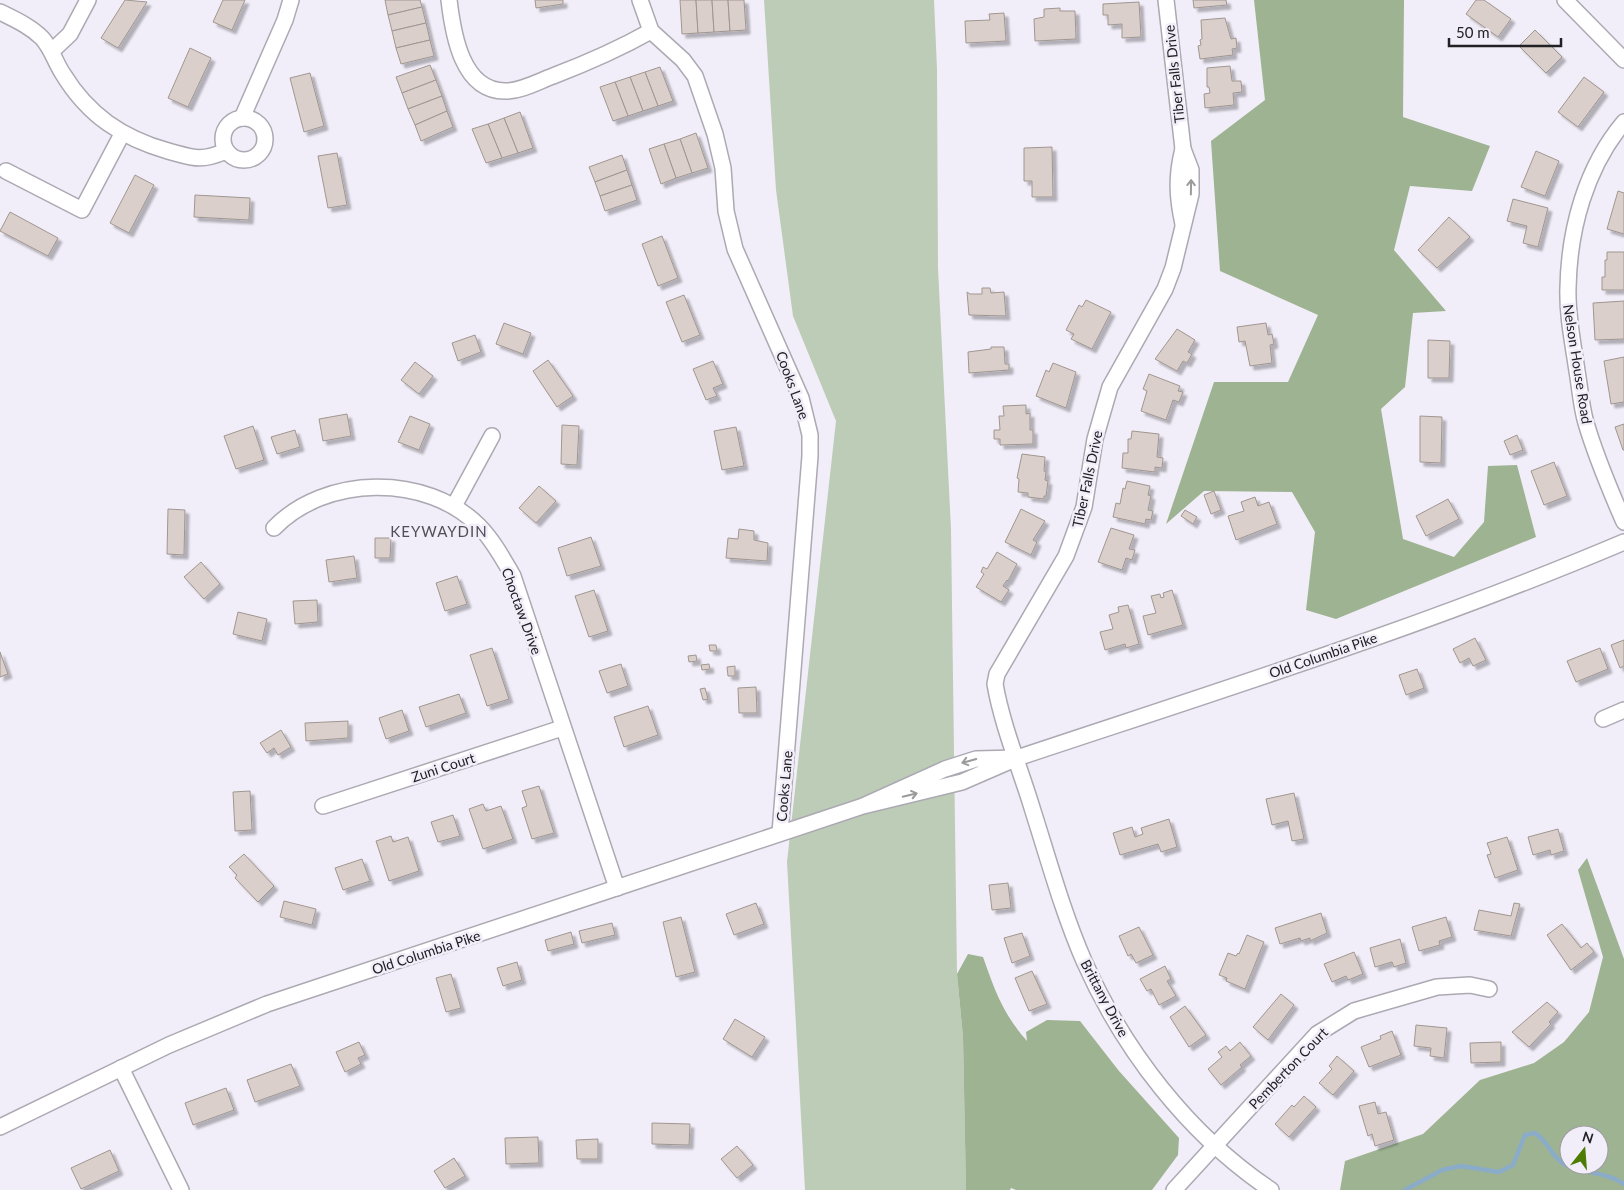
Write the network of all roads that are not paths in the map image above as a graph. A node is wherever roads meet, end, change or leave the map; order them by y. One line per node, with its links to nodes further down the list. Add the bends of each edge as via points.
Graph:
1 (5, 0): 8 (street)
2 (88, 0): 10 (street, via 70,34)
3 (291, 0): 12 (street)
4 (449, 0): 9 (street, via 458,45 468,72 476,81 497,90 517,90 596,59)
5 (640, 0): 9 (street)
6 (1166, 0): 25 (street, Tiber Falls Drive, via 1182,149 1189,163 1192,184 1173,268 1122,361 1102,410 1085,504 1077,530 1066,556 997,674 997,694)
7 (1565, 0): 11 (street)
8 (0, 11): 10 (street, via 28,26)
9 (650, 31): 27 (street, Cooks Lane, via 683,60 695,76 723,168 726,211 735,249 801,398 810,434)
10 (52, 51): 14 (street, via 61,72 83,103)
11 (1624, 60)
12 (242, 118): 15 (street, via 226,127 223,140); 15 (street, via 260,125 265,134 262,151 254,158 244,160 234,158)
13 (1624, 122): 19 (street, Nelson House Road, via 1603,152 1587,185 1576,218 1568,288 1570,324 1585,421)
14 (122, 134): 15 (street, via 193,158 207,159); 16 (street, via 82,210)
15 (226, 151)
16 (6, 171)
17 (492, 436): 18 (street)
18 (454, 506): 20 (street, Choctaw Drive, via 432,496 370,487 312,500); 24 (street, Choctaw Drive, via 478,525 513,576)
19 (1624, 522)
20 (274, 528)
21 (1624, 542): 25 (street, Old Columbia Pike, via 1365,641)
22 (1624, 710): 23 (street)
23 (1603, 719)
24 (562, 728): 26 (street, Zuni Court); 28 (street, Choctaw Drive)
25 (1018, 758): 27 (street, Old Columbia Pike, via 962,782 863,806); 32 (street, Brittany Drive, via 1065,914 1100,996 1163,1091)
26 (323, 806)
27 (780, 833): 28 (street, Old Columbia Pike)
28 (617, 888): 30 (street, Old Columbia Pike, via 267,1004 215,1024)
29 (1489, 989): 32 (street, Pemberton Court, via 1470,985 1437,987 1354,1011 1333,1022 1317,1034)
30 (121, 1068): 31 (street, Old Columbia Pike); 33 (street)
31 (0, 1127)
32 (1214, 1145): 34 (street, Pemberton Court); 35 (street, Brittany Drive)
33 (181, 1190)
34 (1174, 1190)
35 (1271, 1190)

